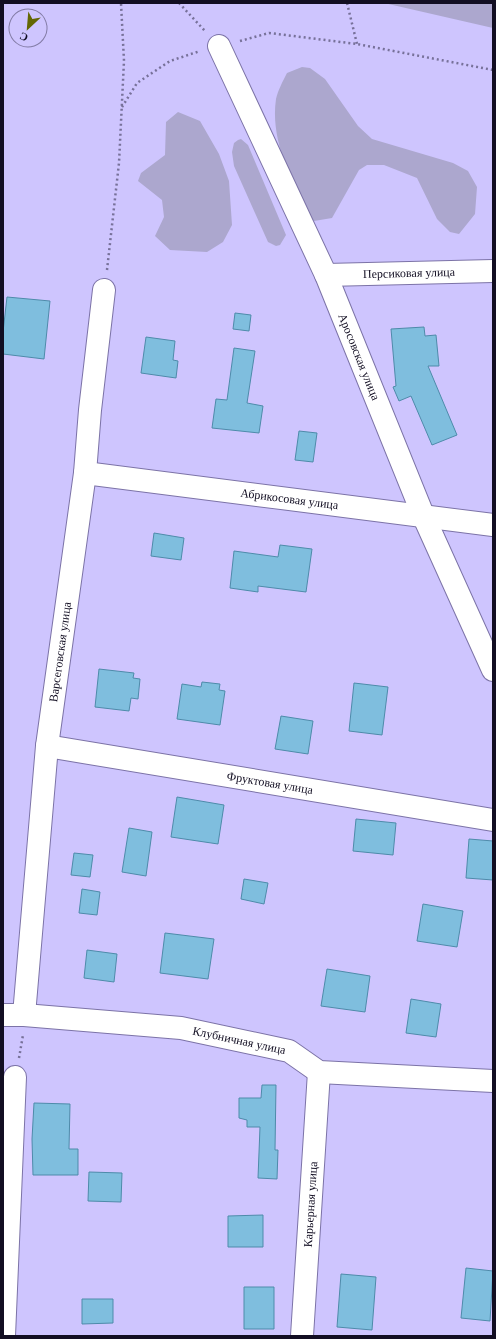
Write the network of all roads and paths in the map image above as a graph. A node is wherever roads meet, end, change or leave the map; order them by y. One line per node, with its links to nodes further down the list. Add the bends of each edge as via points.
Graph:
1 (121, 3): 7 (path, via 124,61)
2 (179, 3): 5 (path)
3 (347, 3): 4 (path)
4 (357, 44): 5 (path, via 269,33); 6 (path)
5 (219, 46): 7 (path, via 170,61 137,83); 9 (street, Аросовская улица)
6 (493, 70)
7 (122, 107): 10 (path, via 119,164)
8 (493, 271): 9 (street, Персиковая улица)
9 (326, 276): 12 (street, Аросовская улица)
10 (104, 290): 11 (street, Варсеговская улица)
11 (85, 472): 12 (street, Абрикосовая улица); 15 (street, Варсеговская улица)
12 (423, 515): 13 (street, Абрикосовая улица); 14 (street, Аросовская улица)
13 (493, 525)
14 (493, 670)
15 (47, 746): 16 (street, Фруктовая улица); 17 (street, Варсеговская улица)
16 (493, 820)
17 (13, 1015): 18 (street, Клубничная улица, via 181,1028 289,1051); 19 (path, via 25,1028)
18 (319, 1072): 20 (street); 22 (street, Карьерная улица)
19 (15, 1077): 21 (street)
20 (493, 1081)
21 (4, 1336)
22 (302, 1336)

